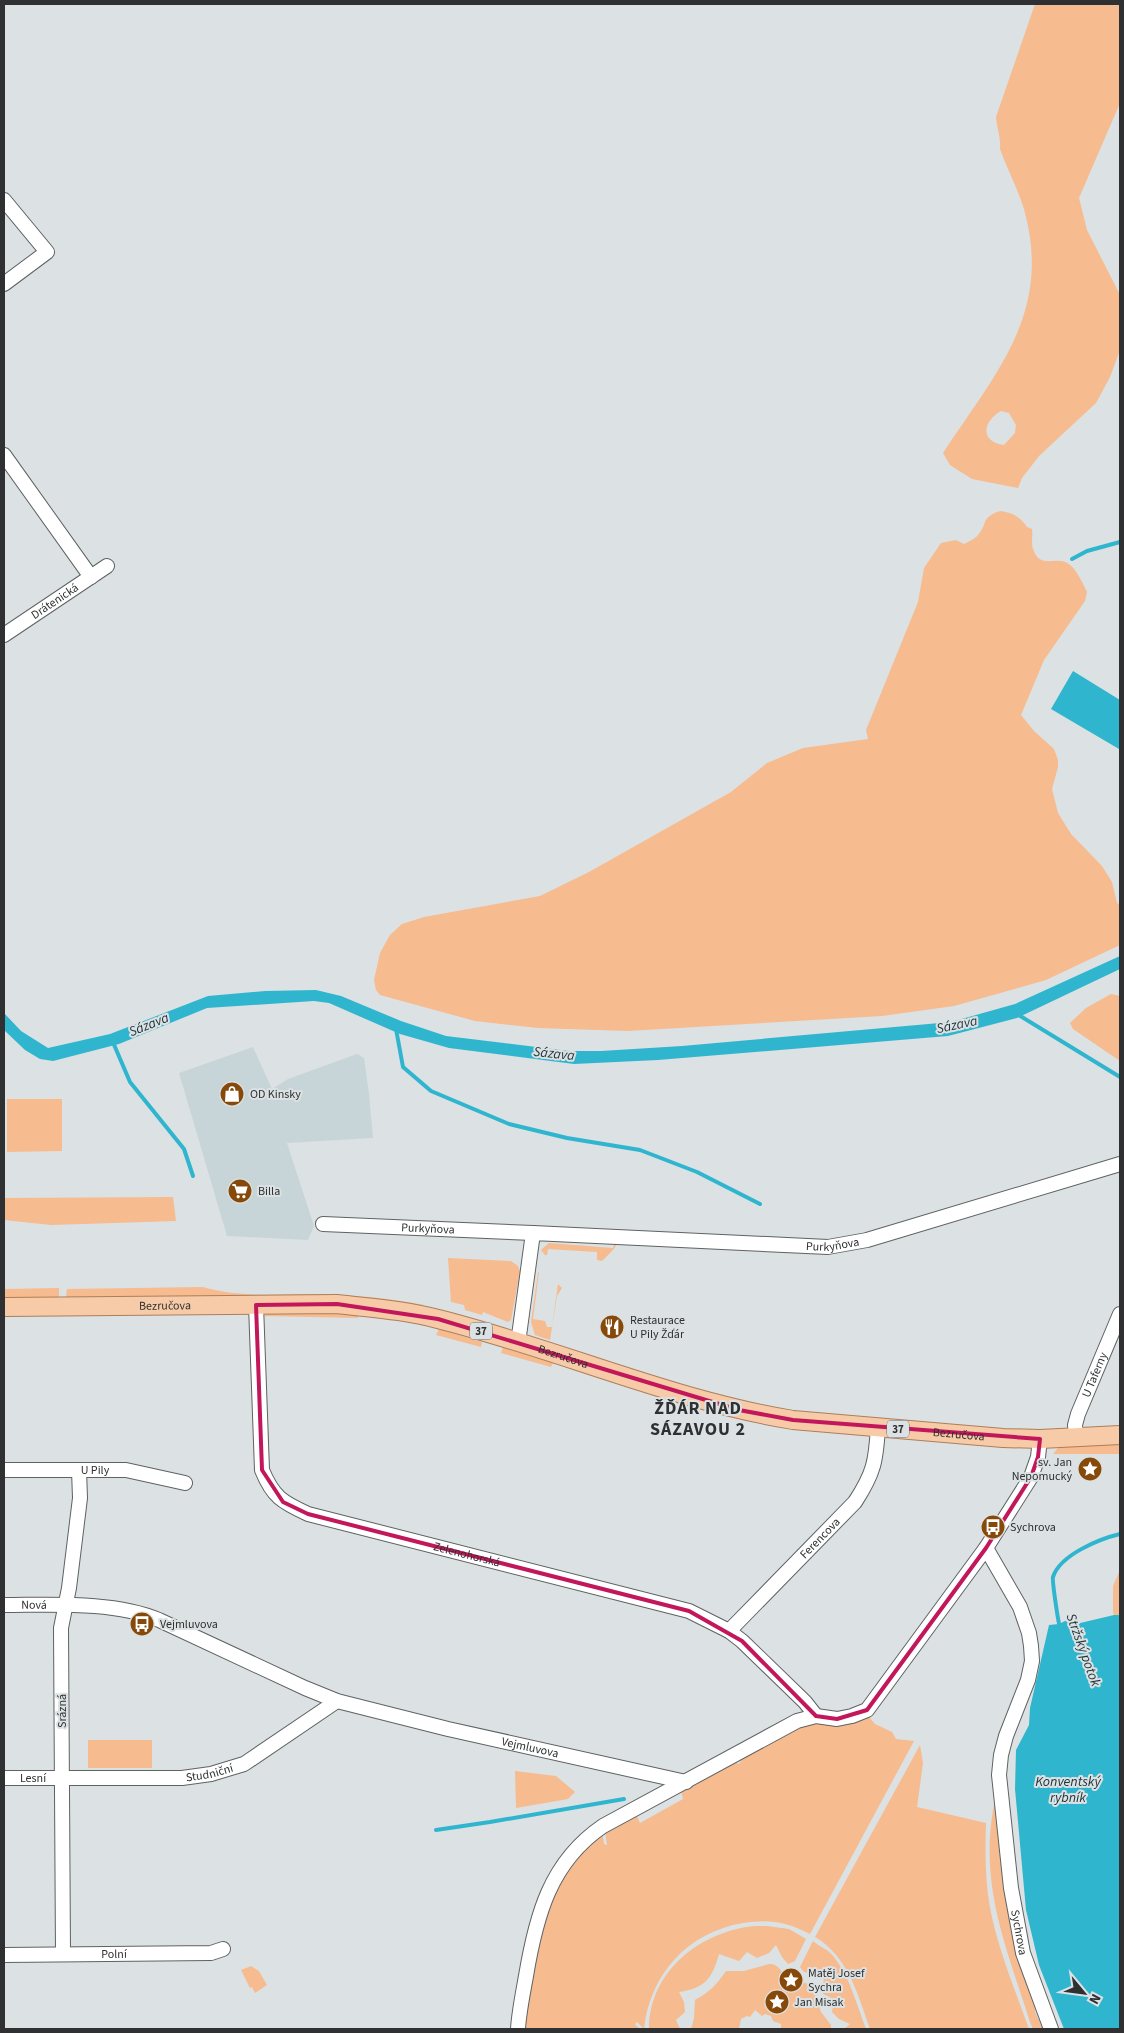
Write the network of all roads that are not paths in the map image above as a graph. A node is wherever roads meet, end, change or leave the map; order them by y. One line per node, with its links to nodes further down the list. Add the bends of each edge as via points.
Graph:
1 (4, 200): 2 (street, via 47,252)
2 (4, 284)
3 (4, 456): 5 (street)
4 (107, 566): 5 (street, Drátenická)
5 (91, 577): 6 (street, Drátenická)
6 (4, 635)
7 (1120, 1164): 9 (street, Purkyňova, via 867,1240 828,1247)
8 (323, 1224): 9 (street, Purkyňova)
9 (533, 1233): 13 (street)
10 (256, 1305): 11 (main road, Bezručova / 37); 13 (main road, Bezručova / 37, via 337,1304 404,1312 438,1318); 24 (street, Zelenohorská, via 262,1470 268,1486 283,1502 308,1514 678,1607)
11 (4, 1307)
12 (1120, 1314): 16 (street, U Taferny, via 1078,1414)
13 (518, 1343): 14 (main road, Bezručova / 37, via 739,1410 793,1420)
14 (878, 1427): 17 (main road, Bezručova / 37); 24 (street, Ferencova, via 876,1461 855,1502)
15 (1120, 1436): 16 (main road, Bezručova / 37)
16 (1076, 1437): 17 (main road, Bezručova / 37)
17 (1040, 1439): 21 (street, via 1031,1478)
18 (4, 1470): 19 (street, U Pily)
19 (78, 1470): 20 (street, U Pily, via 126,1470); 22 (street, Srázná, via 80,1498)
20 (186, 1483)
21 (986, 1548): 26 (street, via 867,1710 837,1719); 34 (street, Sychrova, via 1020,1607 1031,1646 1028,1680 1006,1736 999,1775 1011,1888 1024,1953)
22 (65, 1604): 23 (street, Nová); 25 (street, Vejmluvova, via 150,1616); 28 (street, Srázná, via 61,1628)
23 (4, 1605)
24 (729, 1631): 26 (street, Zelenohorská)
25 (337, 1701): 28 (street, Studniční, via 255,1758 232,1769 182,1778); 29 (street, Vejmluvova)
26 (816, 1716): 29 (street, via 797,1721)
27 (4, 1778): 28 (street, Lesní)
28 (62, 1778): 31 (street, Srázná)
29 (686, 1782): 33 (street, via 603,1826 566,1860 546,1896 533,1934)
30 (223, 1949): 31 (street, Polní, via 211,1953)
31 (63, 1954): 32 (street, Polní)
32 (4, 1955)
33 (518, 2029)
34 (1051, 2029)

